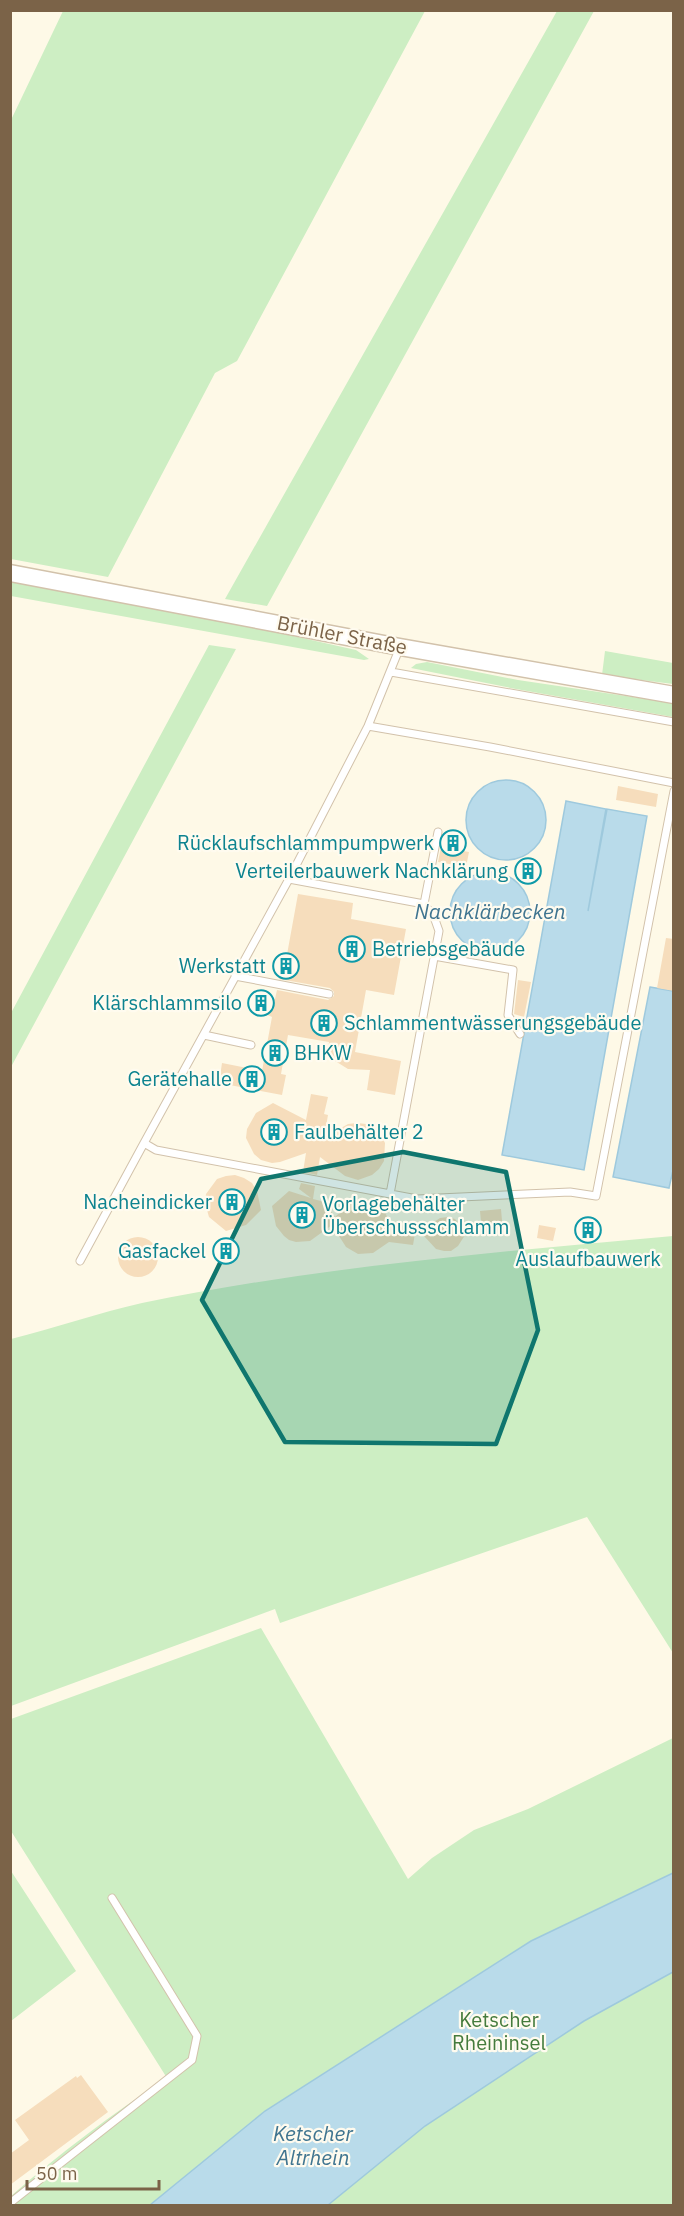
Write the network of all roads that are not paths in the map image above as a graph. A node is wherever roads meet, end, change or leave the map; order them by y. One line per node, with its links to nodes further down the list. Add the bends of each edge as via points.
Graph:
1 (10, 573): 2 (street, Brühler Straße)
2 (400, 647): 3 (lane); 4 (street, Brühler Straße)
3 (391, 672): 5 (lane); 6 (lane)
4 (674, 695)
5 (674, 722)
6 (368, 726): 7 (lane); 10 (lane)
7 (674, 783)
8 (674, 791): 19 (lane, via 596,1196 570,1192 417,1199)
9 (438, 832): 11 (lane)
10 (289, 879): 11 (lane); 13 (lane)
11 (424, 904): 12 (lane, via 439,931)
12 (434, 956): 16 (lane, via 513,970 508,1016); 19 (lane)
13 (235, 976): 14 (lane); 15 (lane)
14 (329, 994)
15 (204, 1035): 17 (lane); 18 (lane)
16 (520, 1035)
17 (251, 1045)
18 (144, 1143): 19 (lane, via 156,1150); 20 (lane)
19 (390, 1194)
20 (80, 1262)
21 (112, 1898): 22 (lane, via 197,2036 192,2060)
22 (10, 2203)

